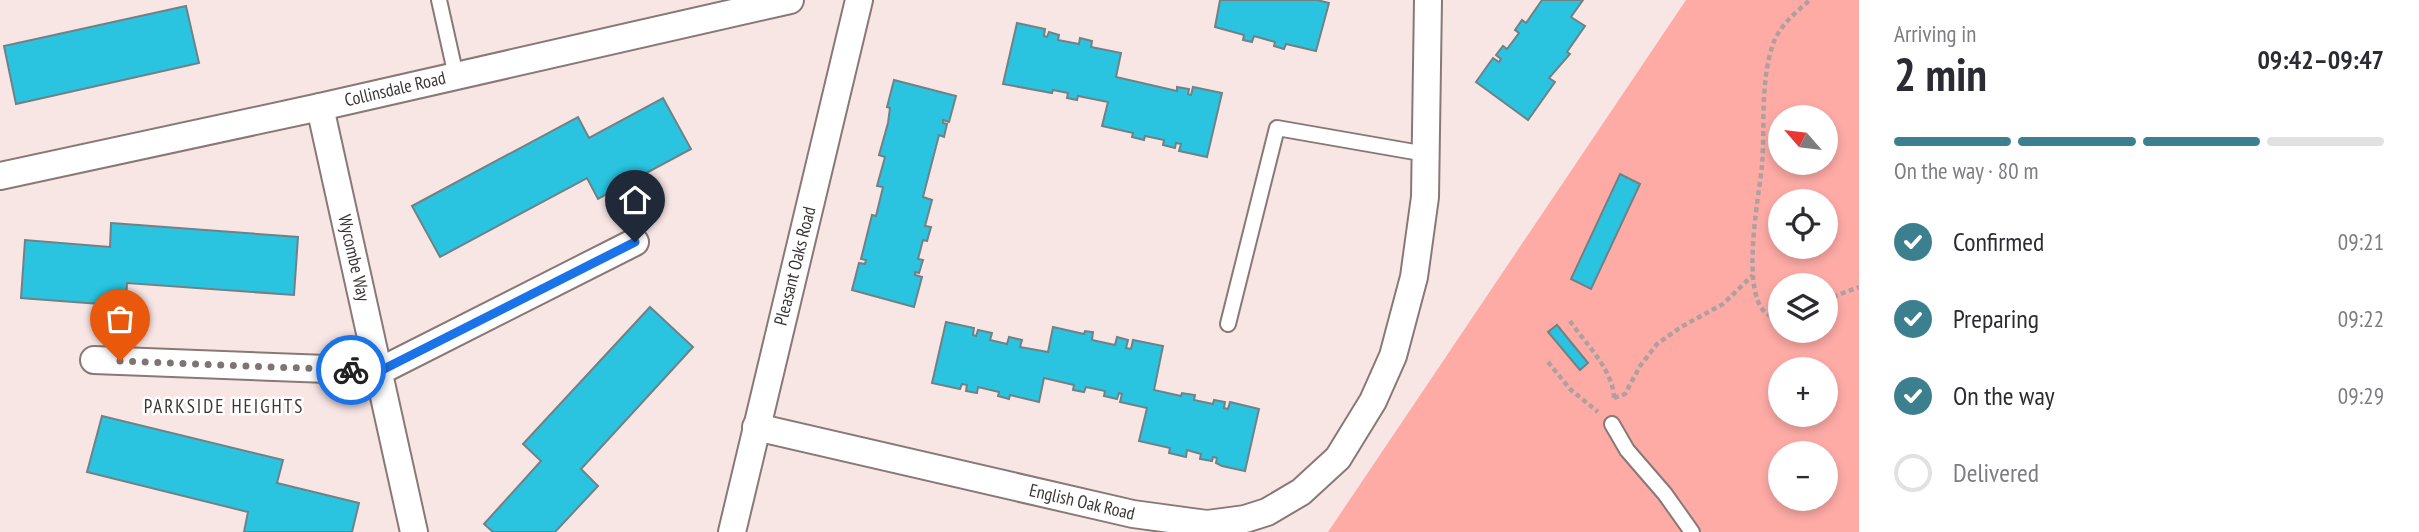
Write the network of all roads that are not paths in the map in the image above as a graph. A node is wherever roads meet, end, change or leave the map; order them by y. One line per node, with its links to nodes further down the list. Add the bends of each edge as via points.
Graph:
1 (439, 0): 5 (lane)
2 (790, 0): 5 (street, Collinsdale Road)
3 (859, 0): 14 (street, Pleasant Oaks Road)
4 (1428, 0): 7 (street, English Oak Road)
5 (456, 76): 6 (street, Collinsdale Road)
6 (320, 107): 8 (street, Collinsdale Road); 12 (street, Wycombe Way)
7 (1426, 154): 10 (lane, via 1277,128); 14 (street, English Oak Road, via 1414,277 1388,367 1373,401 1338,458 1301,492 1267,512 1207,524 1133,514)
8 (0, 176)
9 (635, 242): 12 (street)
10 (1228, 324)
11 (94, 360): 12 (street)
12 (380, 371): 15 (street, Wycombe Way)
13 (1612, 424): 17 (lane)
14 (756, 427): 16 (street, Pleasant Oaks Road)
15 (414, 532)
16 (733, 532)
17 (1692, 532)

